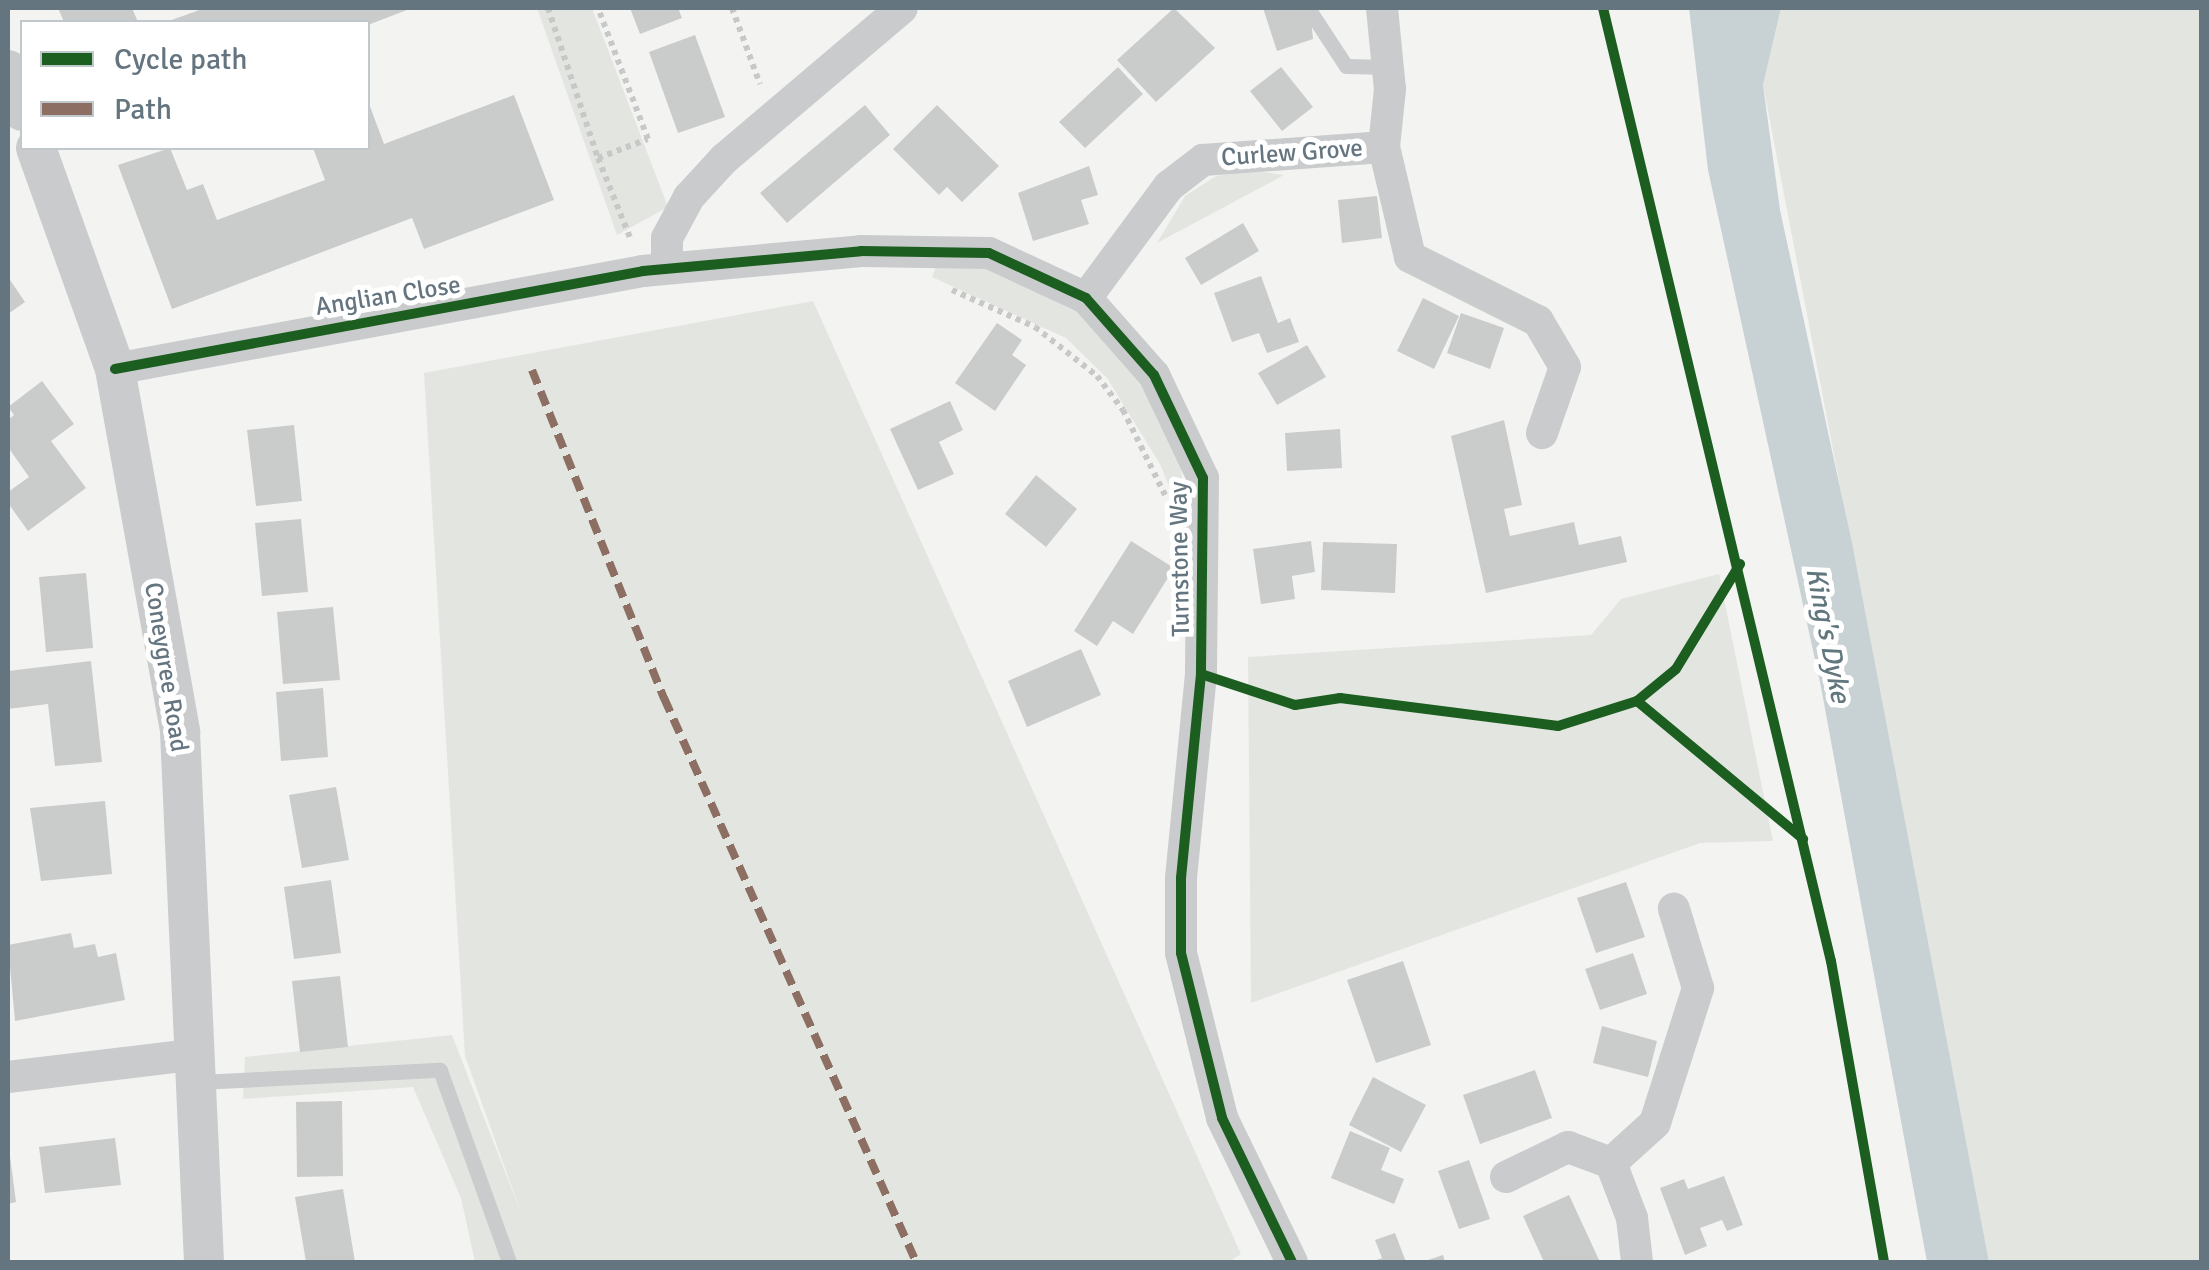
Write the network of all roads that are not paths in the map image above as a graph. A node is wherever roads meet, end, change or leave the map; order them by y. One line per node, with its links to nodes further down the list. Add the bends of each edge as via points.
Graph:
1 (902, 8): 9 (street, via 689,197)
2 (1308, 8): 4 (lane, via 1346,66)
3 (1382, 8): 4 (street, Curlew Grove)
4 (1388, 68): 7 (street, Curlew Grove)
5 (8, 70): 6 (street)
6 (20, 105)
7 (1384, 148): 10 (street, Curlew Grove, via 1203,160 1169,186); 12 (street, Curlew Grove, via 1410,257 1538,321 1564,367)
8 (37, 150): 11 (street, Coneygree Road)
9 (655, 270): 10 (street, Turnstone Way, via 861,250 989,253); 11 (street, Anglian Close)
10 (1086, 298): 20 (street, Turnstone Way, via 1154,375 1203,478 1202,674 1181,878 1181,953 1222,1118)
11 (116, 368): 14 (street, Coneygree Road, via 180,732)
12 (1542, 433)
13 (1674, 909): 16 (street, via 1698,988 1655,1123)
14 (191, 1069): 15 (street); 18 (street, Coneygree Road); 19 (lane, via 440,1070)
15 (8, 1077)
16 (1610, 1162): 17 (street, via 1568,1147); 21 (street, via 1632,1218)
17 (1506, 1177)
18 (204, 1262)
19 (509, 1262)
20 (1292, 1262)
21 (1637, 1262)

